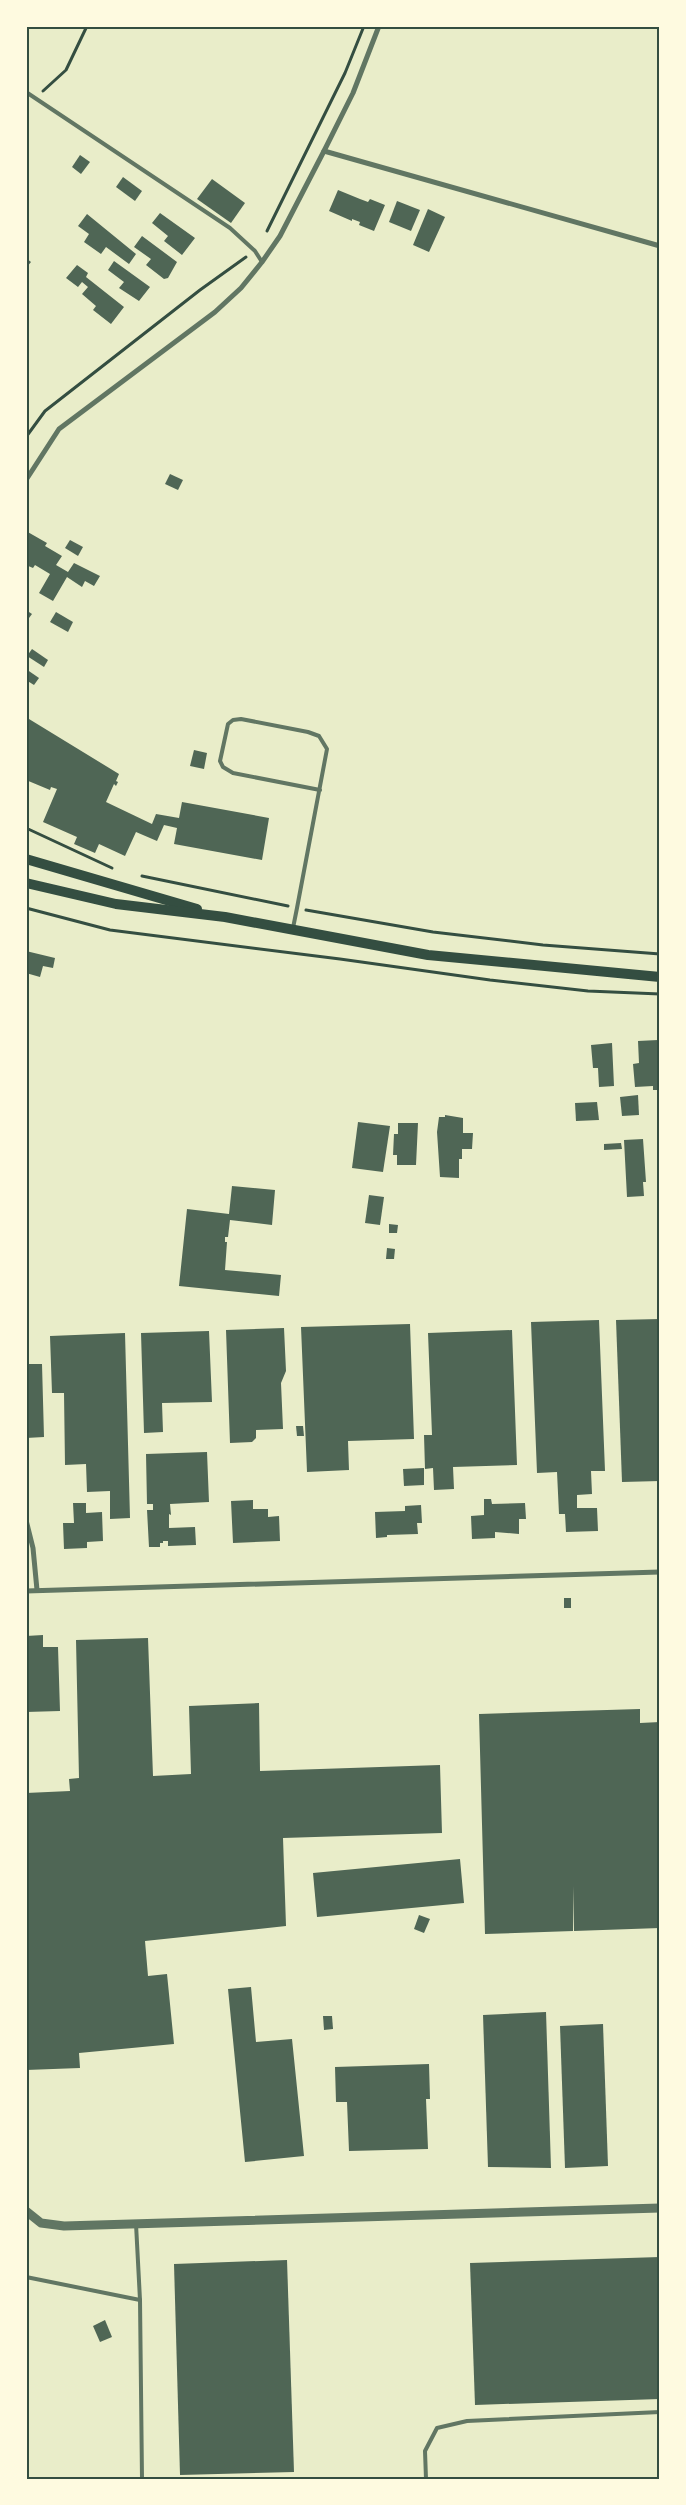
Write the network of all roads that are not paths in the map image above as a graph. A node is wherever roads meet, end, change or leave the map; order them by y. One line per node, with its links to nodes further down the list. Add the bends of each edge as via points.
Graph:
1 (379, 26): 3 (street, via 353,93)
2 (26, 92): 5 (lane, via 230,228)
3 (324, 151): 4 (street); 5 (street, via 280,236)
4 (660, 246)
5 (262, 262): 6 (street, via 241,288 215,312 59,430)
6 (26, 480)
7 (320, 790): 7 (lane, via 327,749 319,736 241,719 228,724 220,760 222,767 233,773); 11 (lane)
8 (26, 859): 10 (main road)
9 (26, 883): 10 (main road, via 116,904)
10 (225, 917): 11 (main road)
11 (292, 930): 12 (main road, via 428,955)
12 (660, 977)
13 (26, 1520): 15 (street, via 33,1548)
14 (660, 1572): 15 (street)
15 (37, 1590): 16 (street)
16 (26, 1591)
17 (660, 2208): 19 (street)
18 (26, 2211): 19 (street, via 41,2223 64,2226)
19 (136, 2224): 21 (lane)
20 (26, 2277): 21 (lane)
21 (140, 2300): 23 (lane)
22 (660, 2412): 24 (lane, via 467,2420 437,2428 425,2452)
23 (142, 2479)
24 (426, 2479)

